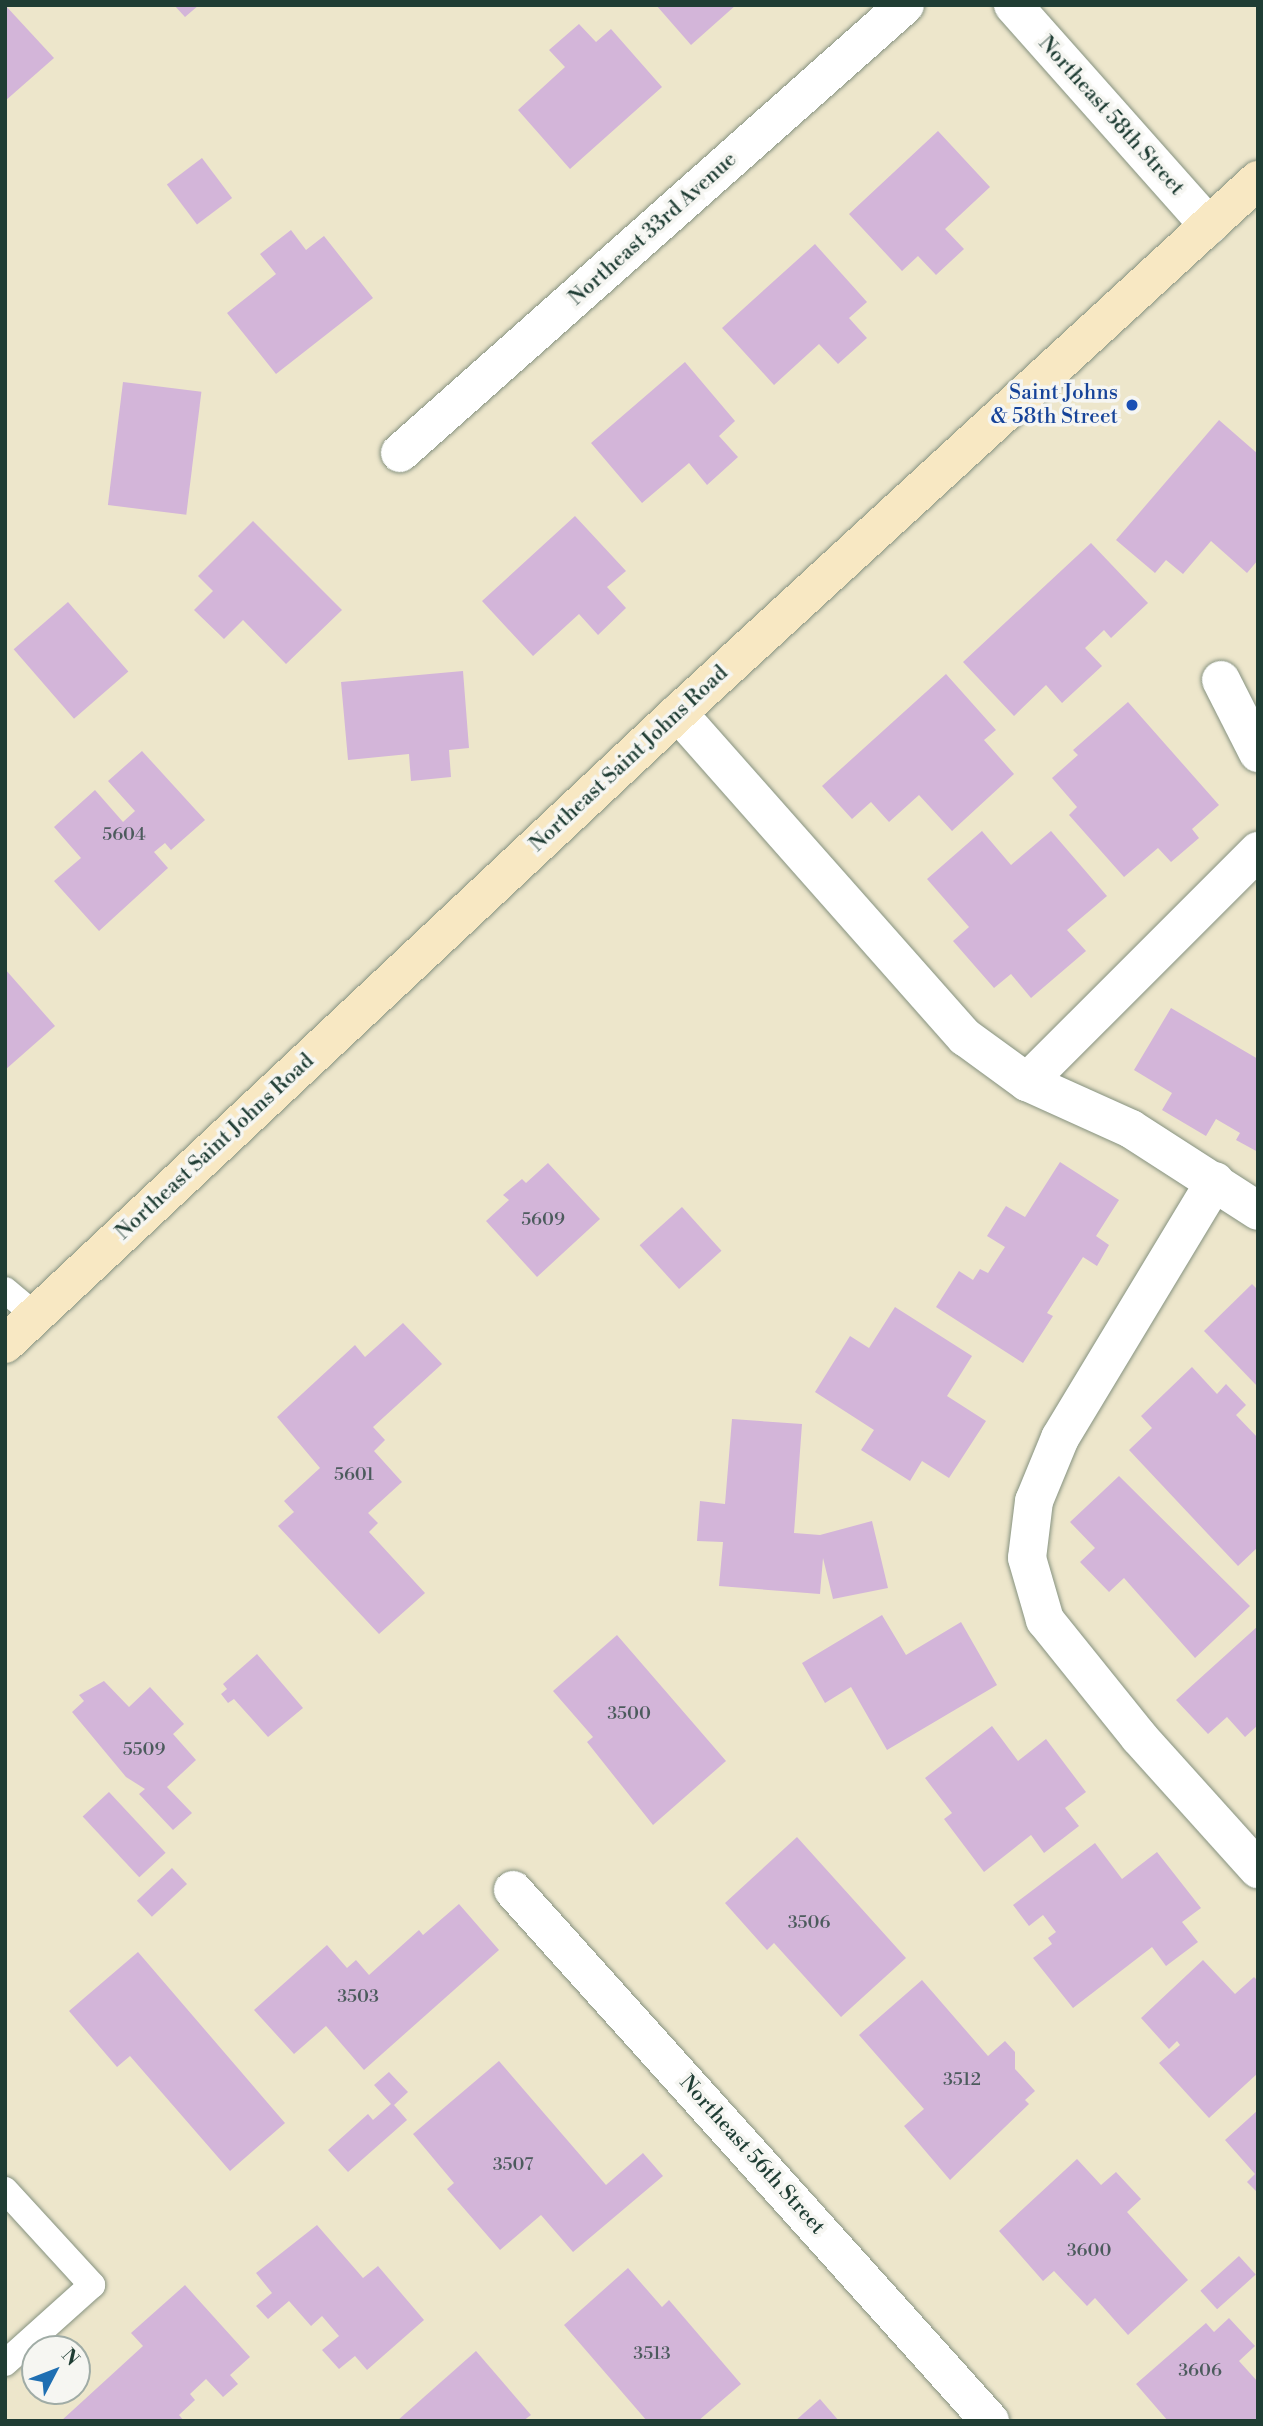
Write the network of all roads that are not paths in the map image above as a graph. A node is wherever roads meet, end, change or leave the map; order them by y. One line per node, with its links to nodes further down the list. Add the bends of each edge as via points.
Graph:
1 (905, 5): 5 (street, Northeast 33rd Avenue)
2 (1013, 5): 4 (street, Northeast 58th Street)
3 (1258, 180): 4 (main road, Northeast Saint Johns Road)
4 (1209, 226): 7 (main road, Northeast Saint Johns Road)
5 (400, 453)
6 (1221, 680): 8 (street)
7 (677, 713): 10 (street, via 965,1037); 14 (main road, Northeast Saint Johns Road)
8 (1258, 753)
9 (1258, 851): 10 (street)
10 (1027, 1082): 11 (street, via 1131,1129)
11 (1215, 1181): 12 (street); 16 (street, via 1060,1438 1034,1500 1027,1558 1045,1620 1139,1738)
12 (1258, 1211)
13 (5, 1290): 14 (lane)
14 (36, 1316): 15 (main road, Northeast Saint Johns Road)
15 (5, 1344)
16 (1258, 1869)
17 (513, 1890): 20 (street, Northeast 56th Street)
18 (5, 2190): 19 (lane, via 92,2286)
19 (5, 2362)
20 (990, 2421)

